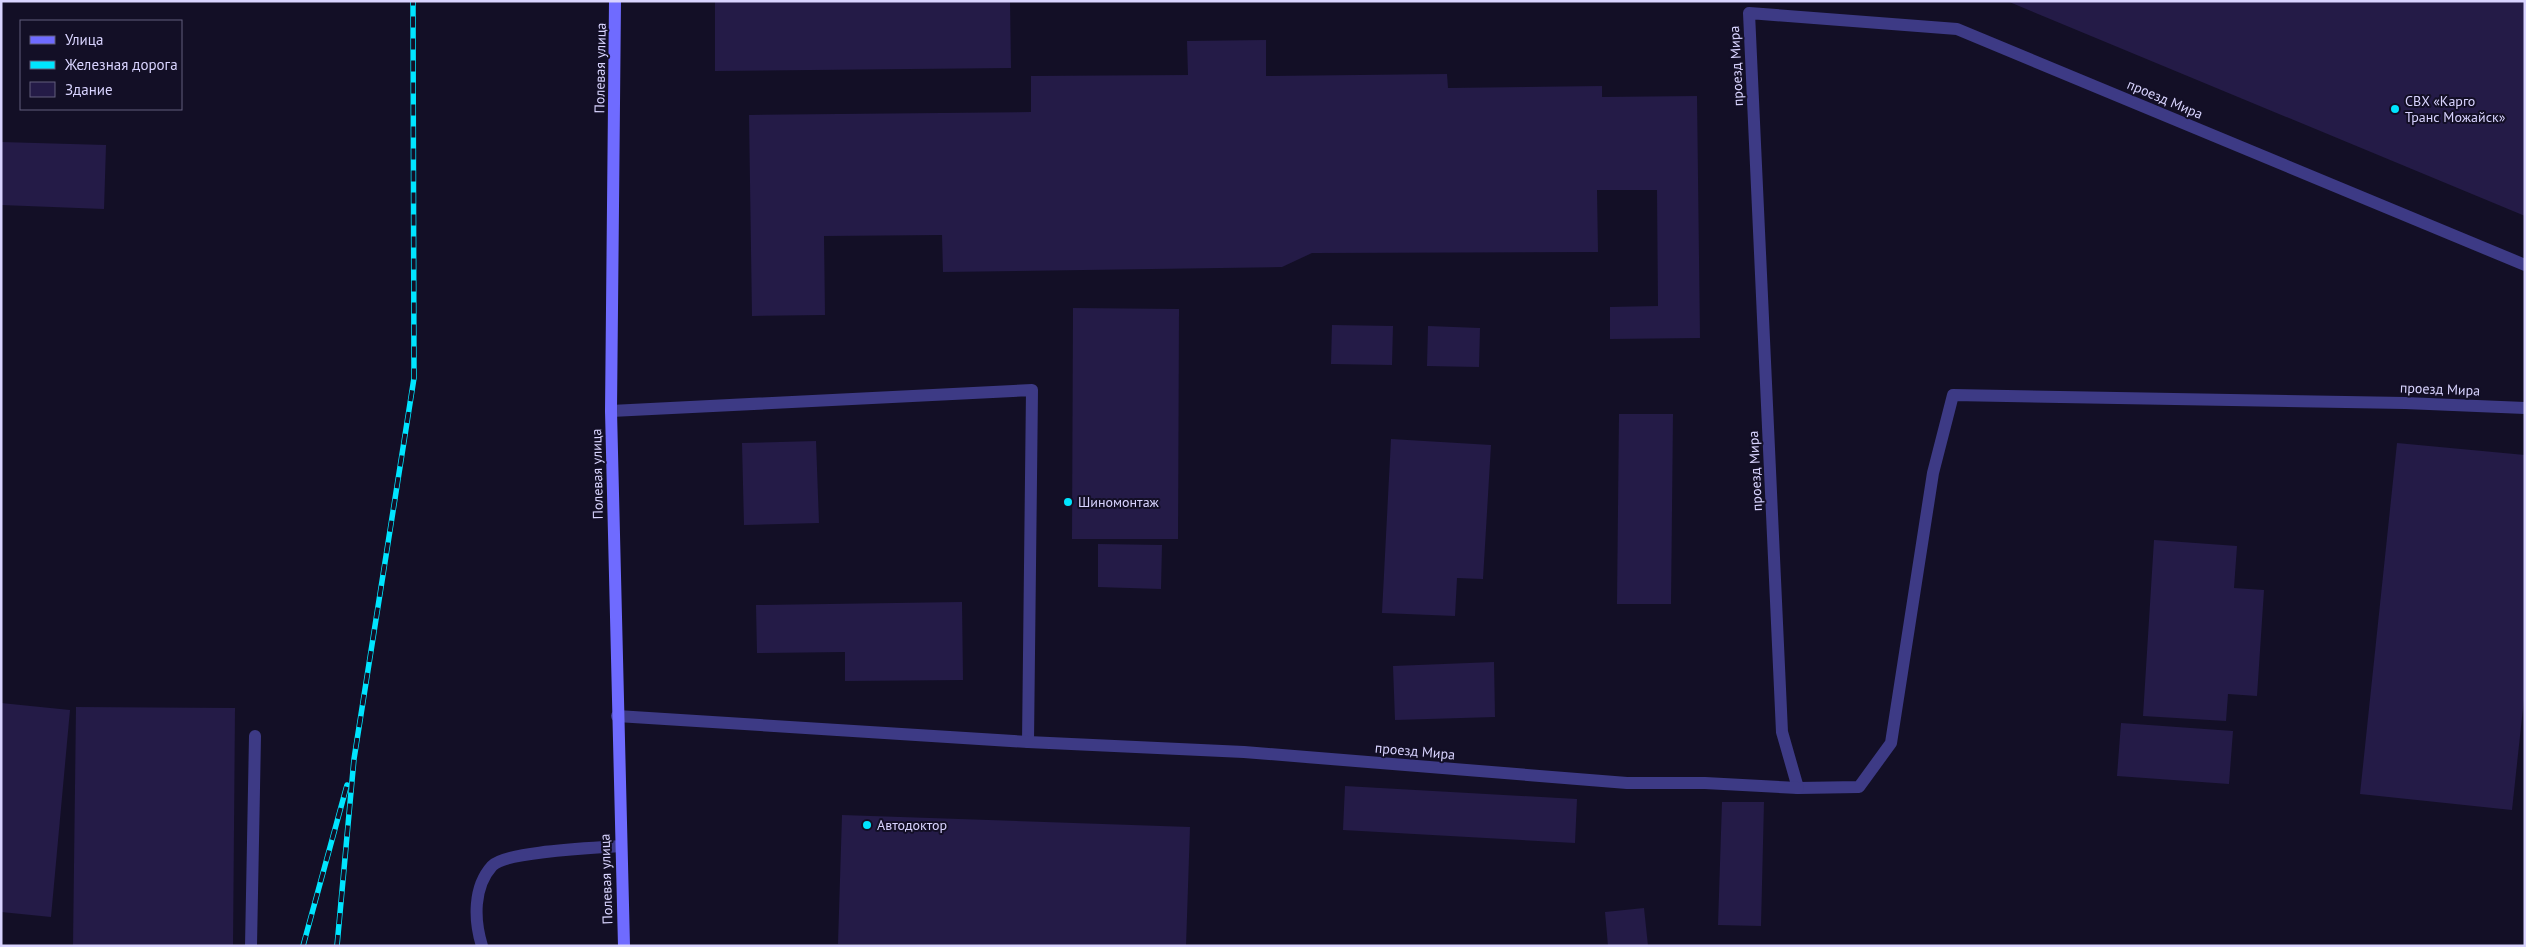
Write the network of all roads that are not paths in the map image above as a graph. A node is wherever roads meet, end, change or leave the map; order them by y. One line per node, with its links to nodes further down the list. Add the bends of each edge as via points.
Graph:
1 (616, 1): 4 (main road, Полевая улица)
2 (2525, 264): 8 (street, проезд Мира, via 1956,28 1749,13 1782,732)
3 (2525, 408): 8 (street, проезд Мира, via 1953,395 1933,473 1892,743 1859,787)
4 (611, 411): 5 (main road, Полевая улица); 7 (street, via 1032,390)
5 (617, 716): 7 (street, проезд Мира); 9 (main road, Полевая улица)
6 (255, 736): 10 (street)
7 (1028, 742): 8 (street, проезд Мира, via 1244,752 1627,783)
8 (1798, 788)
9 (620, 846): 11 (street, via 512,856 493,865 478,892 476,926); 12 (main road, Полевая улица)
10 (251, 946)
11 (482, 946)
12 (624, 946)

